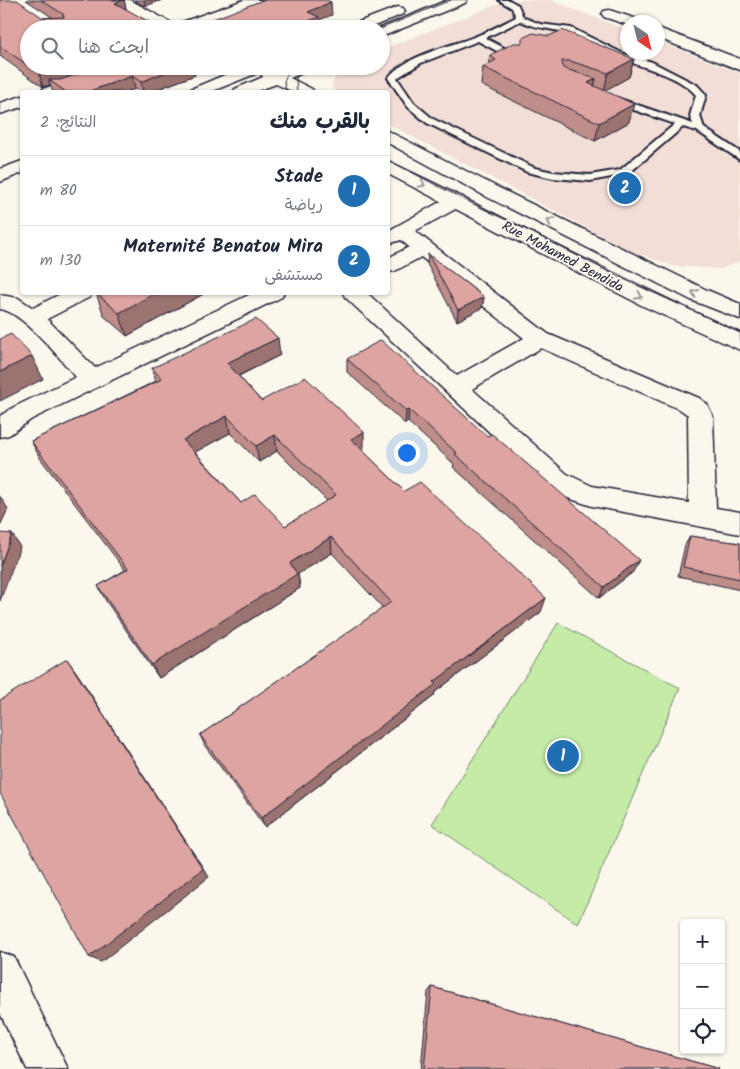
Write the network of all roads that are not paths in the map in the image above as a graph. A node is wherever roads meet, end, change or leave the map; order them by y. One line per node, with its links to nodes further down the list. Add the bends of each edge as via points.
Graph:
1 (119, 0): 9 (street)
2 (258, 0): 10 (street)
3 (425, 0): 11 (street)
4 (460, 0): 12 (street)
5 (503, 0): 7 (lane, via 515,7)
6 (608, 14): 8 (street)
7 (520, 18): 14 (lane); 31 (lane, via 538,26 568,30 694,87 701,95 695,116)
8 (620, 18)
9 (156, 20)
10 (201, 20)
11 (375, 20)
12 (390, 29)
13 (665, 35): 16 (street)
14 (479, 38): 15 (lane); 30 (lane, via 414,62 392,78 411,105 430,121 531,170 577,178 616,175 624,172)
15 (515, 57)
16 (740, 64)
17 (98, 75): 24 (street)
18 (233, 75): 25 (street)
19 (252, 75): 23 (street)
20 (271, 75): 22 (street)
21 (283, 75): 22 (street)
22 (278, 77): 23 (street); 26 (street)
23 (261, 89)
24 (54, 90)
25 (201, 90)
26 (302, 90)
27 (609, 98): 30 (lane)
28 (20, 103): 29 (street)
29 (0, 109)
30 (682, 123): 31 (lane)
31 (700, 129): 33 (lane)
32 (390, 137): 47 (street, one-way to 32, via 690,291)
33 (740, 157)
34 (20, 167): 36 (street)
35 (390, 167): 39 (street, Rue Mohamed Bendida, one-way to 39)
36 (0, 176)
37 (20, 183): 38 (street)
38 (0, 191)
39 (456, 201): 40 (street); 50 (street, Rue Mohamed Bendida, one-way to 50, via 634,294)
40 (396, 234): 41 (street)
41 (422, 248): 42 (street); 49 (street)
42 (390, 265)
43 (76, 295): 48 (street)
44 (268, 295): 51 (street)
45 (357, 295): 52 (street)
46 (0, 302): 48 (street, via 13,304)
47 (740, 312)
48 (33, 317): 51 (street)
49 (540, 339): 52 (street); 54 (street, via 698,410 701,417)
50 (740, 342)
51 (92, 380): 53 (street, via 23,413)
52 (455, 388): 54 (street, via 558,481 574,490)
53 (0, 428)
54 (703, 516): 55 (street)
55 (740, 523)
56 (0, 971): 57 (street)
57 (48, 1069)

